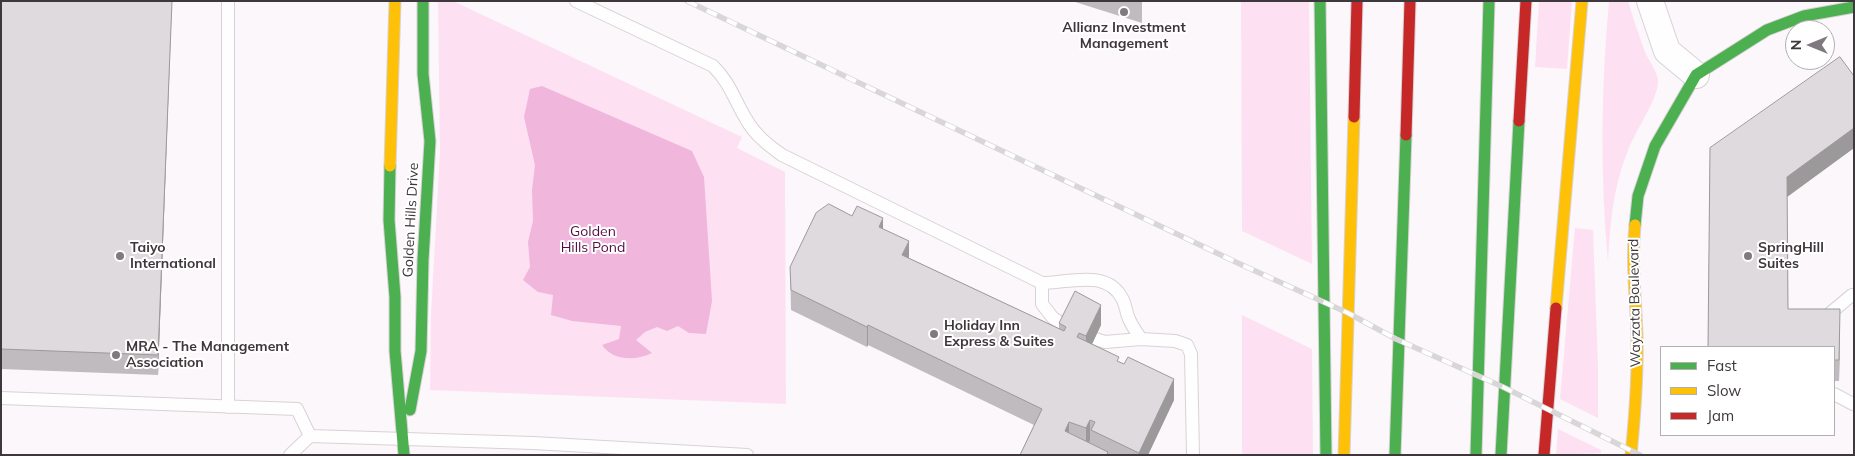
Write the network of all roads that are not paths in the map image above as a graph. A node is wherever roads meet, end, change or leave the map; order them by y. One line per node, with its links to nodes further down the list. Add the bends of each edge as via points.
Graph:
1 (228, 1): 21 (lane)
2 (395, 1): 23 (main road, Golden Hills Drive, via 389,220 395,297 394,352)
3 (422, 1): 23 (main road, Golden Hills Drive, via 422,74 430,142 428,208 421,350)
4 (576, 1): 14 (lane, via 713,66 726,79 752,128 763,142 782,155)
5 (1320, 1): 29 (main road)
6 (1357, 1): 30 (main road)
7 (1410, 1): 31 (main road)
8 (1489, 1): 32 (main road)
9 (1526, 1): 33 (main road)
10 (1582, 1): 34 (main road)
11 (1650, 1): 13 (street, via 1667,51)
12 (1854, 7): 13 (main road, via 1804,16 1767,30)
13 (1696, 75): 35 (main road, Wayzata Boulevard, via 1655,146 1638,196 1632,257 1637,336)
14 (1042, 283): 17 (lane, via 1042,304 1053,318 1077,334 1105,342); 17 (lane, via 1096,279 1112,288 1123,299 1129,320)
15 (1852, 295): 16 (lane, via 1822,318)
16 (1821, 329)
17 (1141, 339): 28 (lane, via 1187,345 1191,354)
18 (1835, 395): 20 (lane)
19 (1, 398): 21 (lane)
20 (1853, 404)
21 (228, 407): 22 (lane, via 297,409)
22 (310, 436): 23 (lane); 25 (lane)
23 (404, 438): 24 (lane); 26 (main road, Golden Hills Drive)
24 (533, 449): 27 (lane)
25 (290, 455)
26 (404, 455)
27 (747, 455)
28 (1193, 455)
29 (1326, 455)
30 (1344, 455)
31 (1395, 455)
32 (1476, 455)
33 (1501, 455)
34 (1544, 455)
35 (1631, 455)

